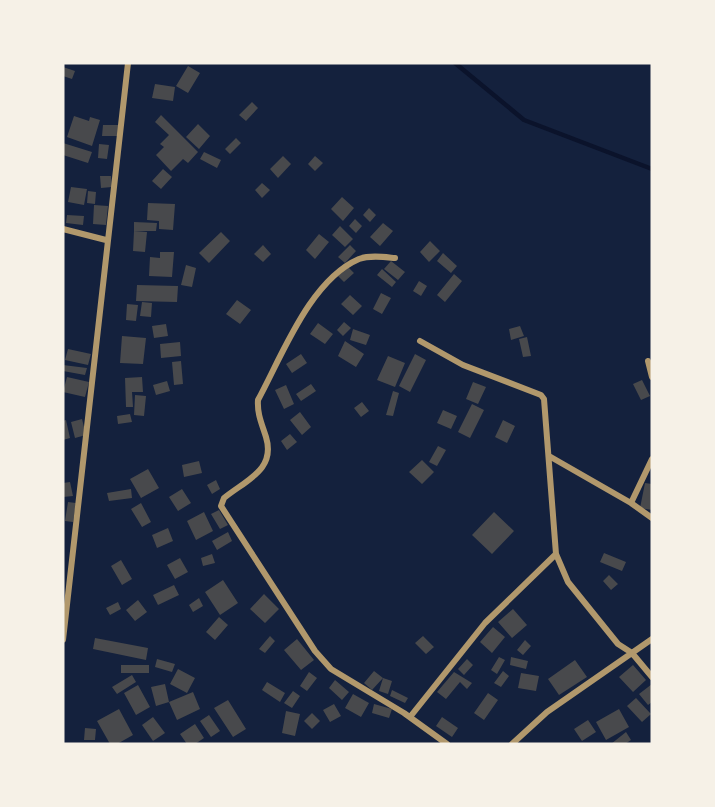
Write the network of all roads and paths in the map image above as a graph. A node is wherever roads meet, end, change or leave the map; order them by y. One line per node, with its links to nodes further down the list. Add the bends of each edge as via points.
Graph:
1 (128, 63): 3 (street)
2 (63, 229): 3 (street)
3 (106, 240): 13 (street)
4 (395, 258): 18 (street, via 361,258 338,273 313,298 258,400 257,410 268,443 265,466 224,498 221,506 330,669)
5 (420, 341): 8 (street, via 463,365 541,395 546,407)
6 (648, 361): 7 (street)
7 (652, 377)
8 (549, 456): 10 (street); 12 (street)
9 (652, 459): 10 (street)
10 (631, 503): 11 (street)
11 (652, 518)
12 (556, 554): 16 (street, via 568,582 618,644); 18 (street, via 485,623)
13 (65, 609): 15 (street)
14 (652, 639): 16 (street)
15 (63, 640)
16 (632, 653): 17 (street); 20 (street, via 547,712)
17 (652, 677)
18 (410, 717): 19 (street)
19 (447, 744)
20 (512, 744)

